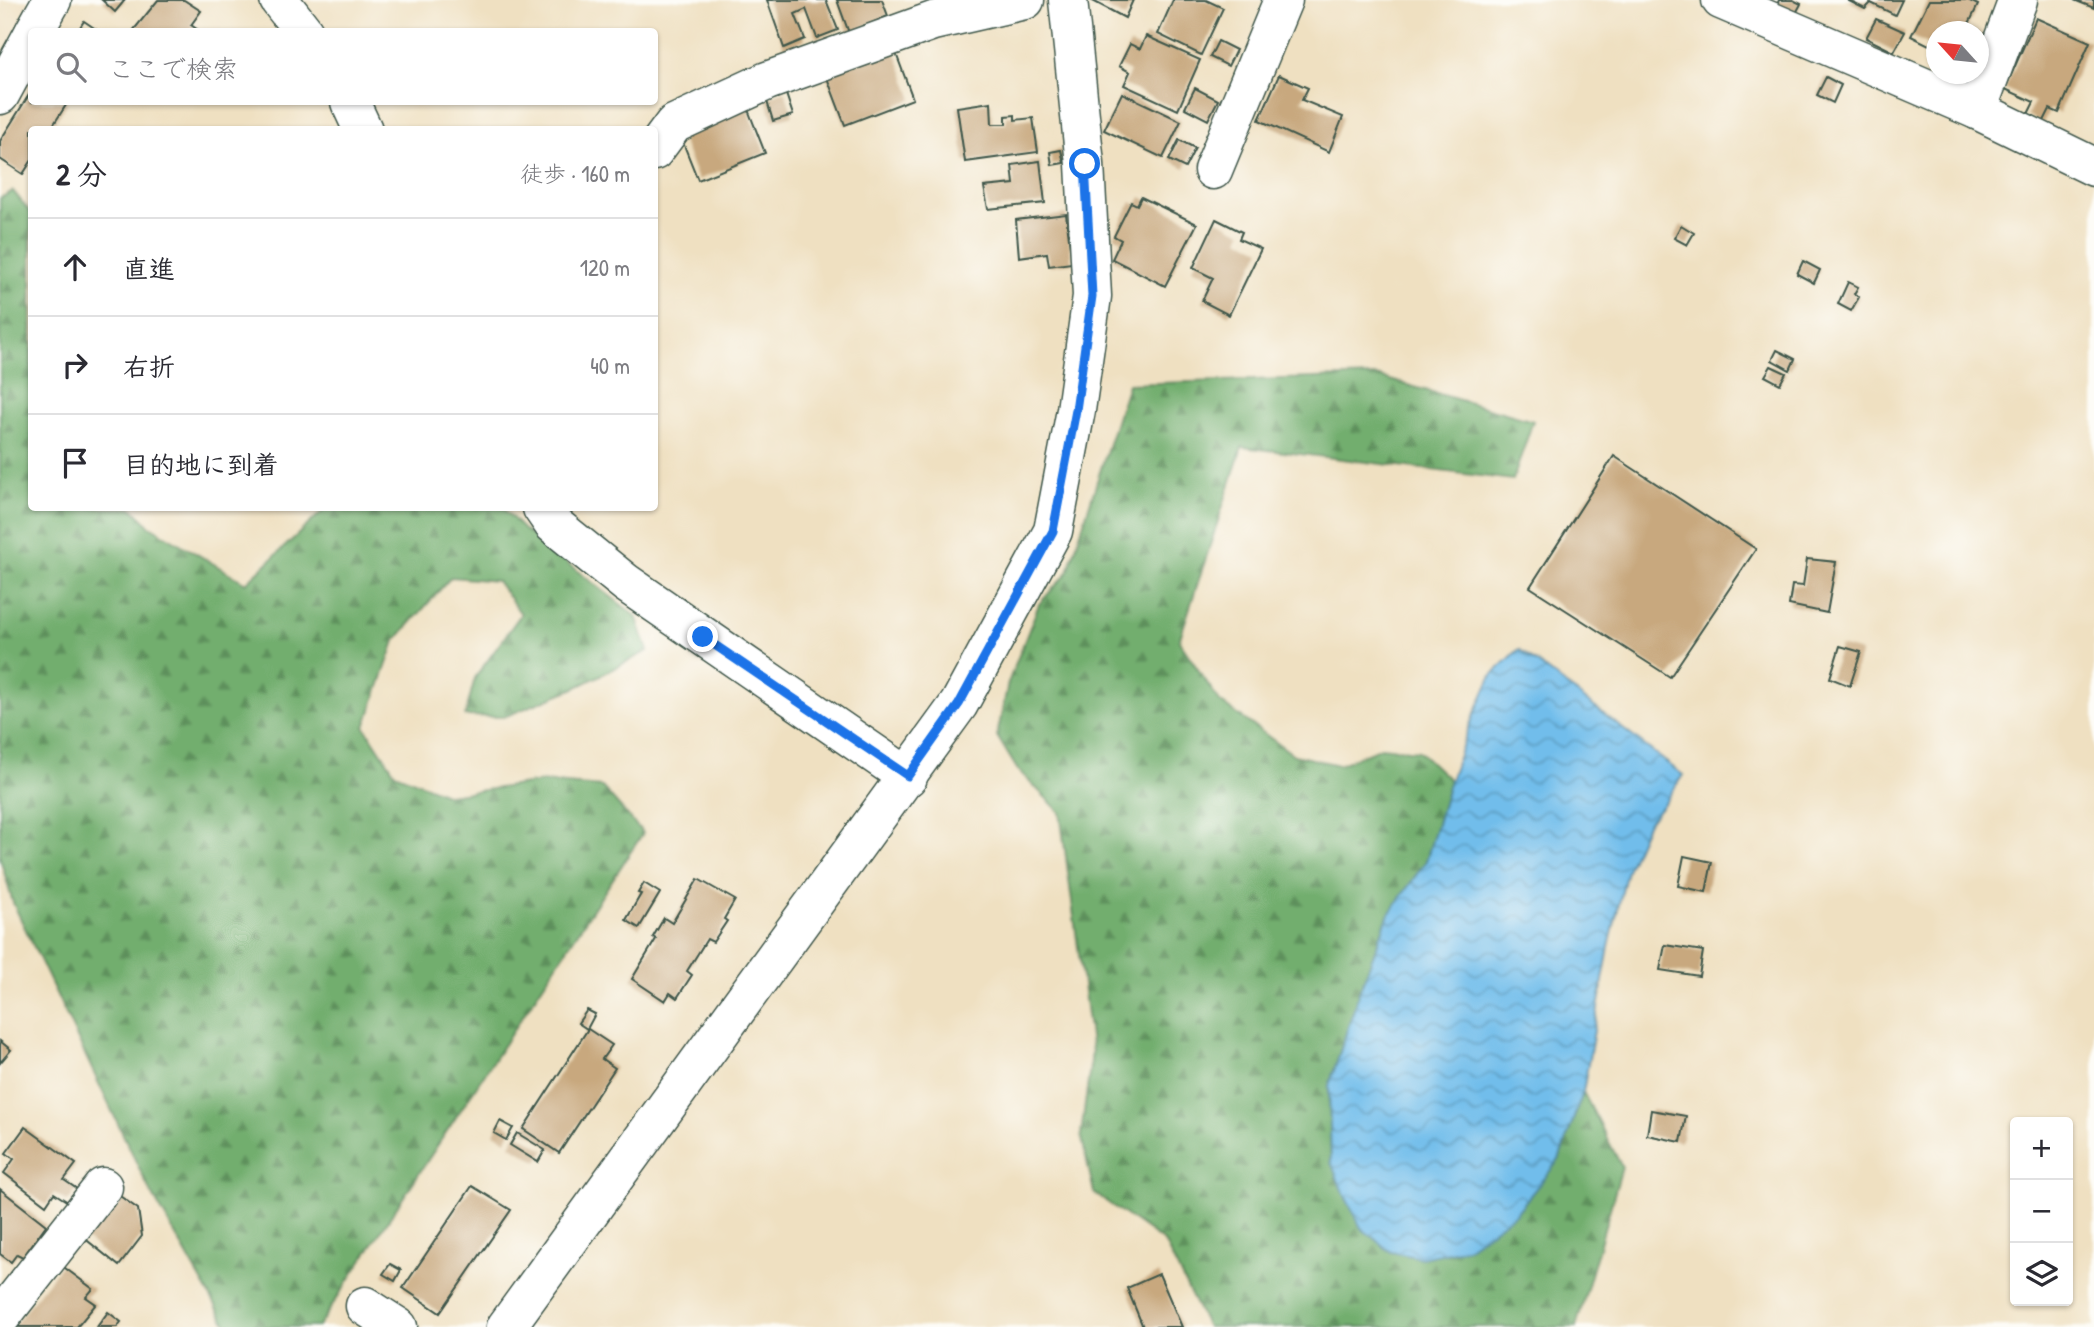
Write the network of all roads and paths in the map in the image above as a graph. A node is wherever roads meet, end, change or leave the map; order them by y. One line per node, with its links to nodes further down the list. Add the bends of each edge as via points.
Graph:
1 (52, 0): 8 (street)
2 (279, 0): 9 (street)
3 (1025, 0): 15 (street, via 933,21 767,81 674,124)
4 (1068, 0): 19 (street, via 1085,164 1092,296 1053,531 959,704)
5 (1283, 0): 17 (street)
6 (1721, 0): 13 (street)
7 (2018, 0): 13 (street)
8 (36, 28)
9 (301, 28)
10 (28, 43): 11 (street)
11 (0, 95)
12 (351, 105): 14 (street)
13 (1976, 110): 16 (street)
14 (361, 126)
15 (658, 146)
16 (2094, 167)
17 (1213, 170)
18 (544, 511): 19 (street, via 553,524 626,583)
19 (908, 776): 24 (street)
20 (103, 1187): 22 (street)
21 (365, 1306): 23 (street)
22 (0, 1318)
23 (398, 1327)
24 (506, 1327)

